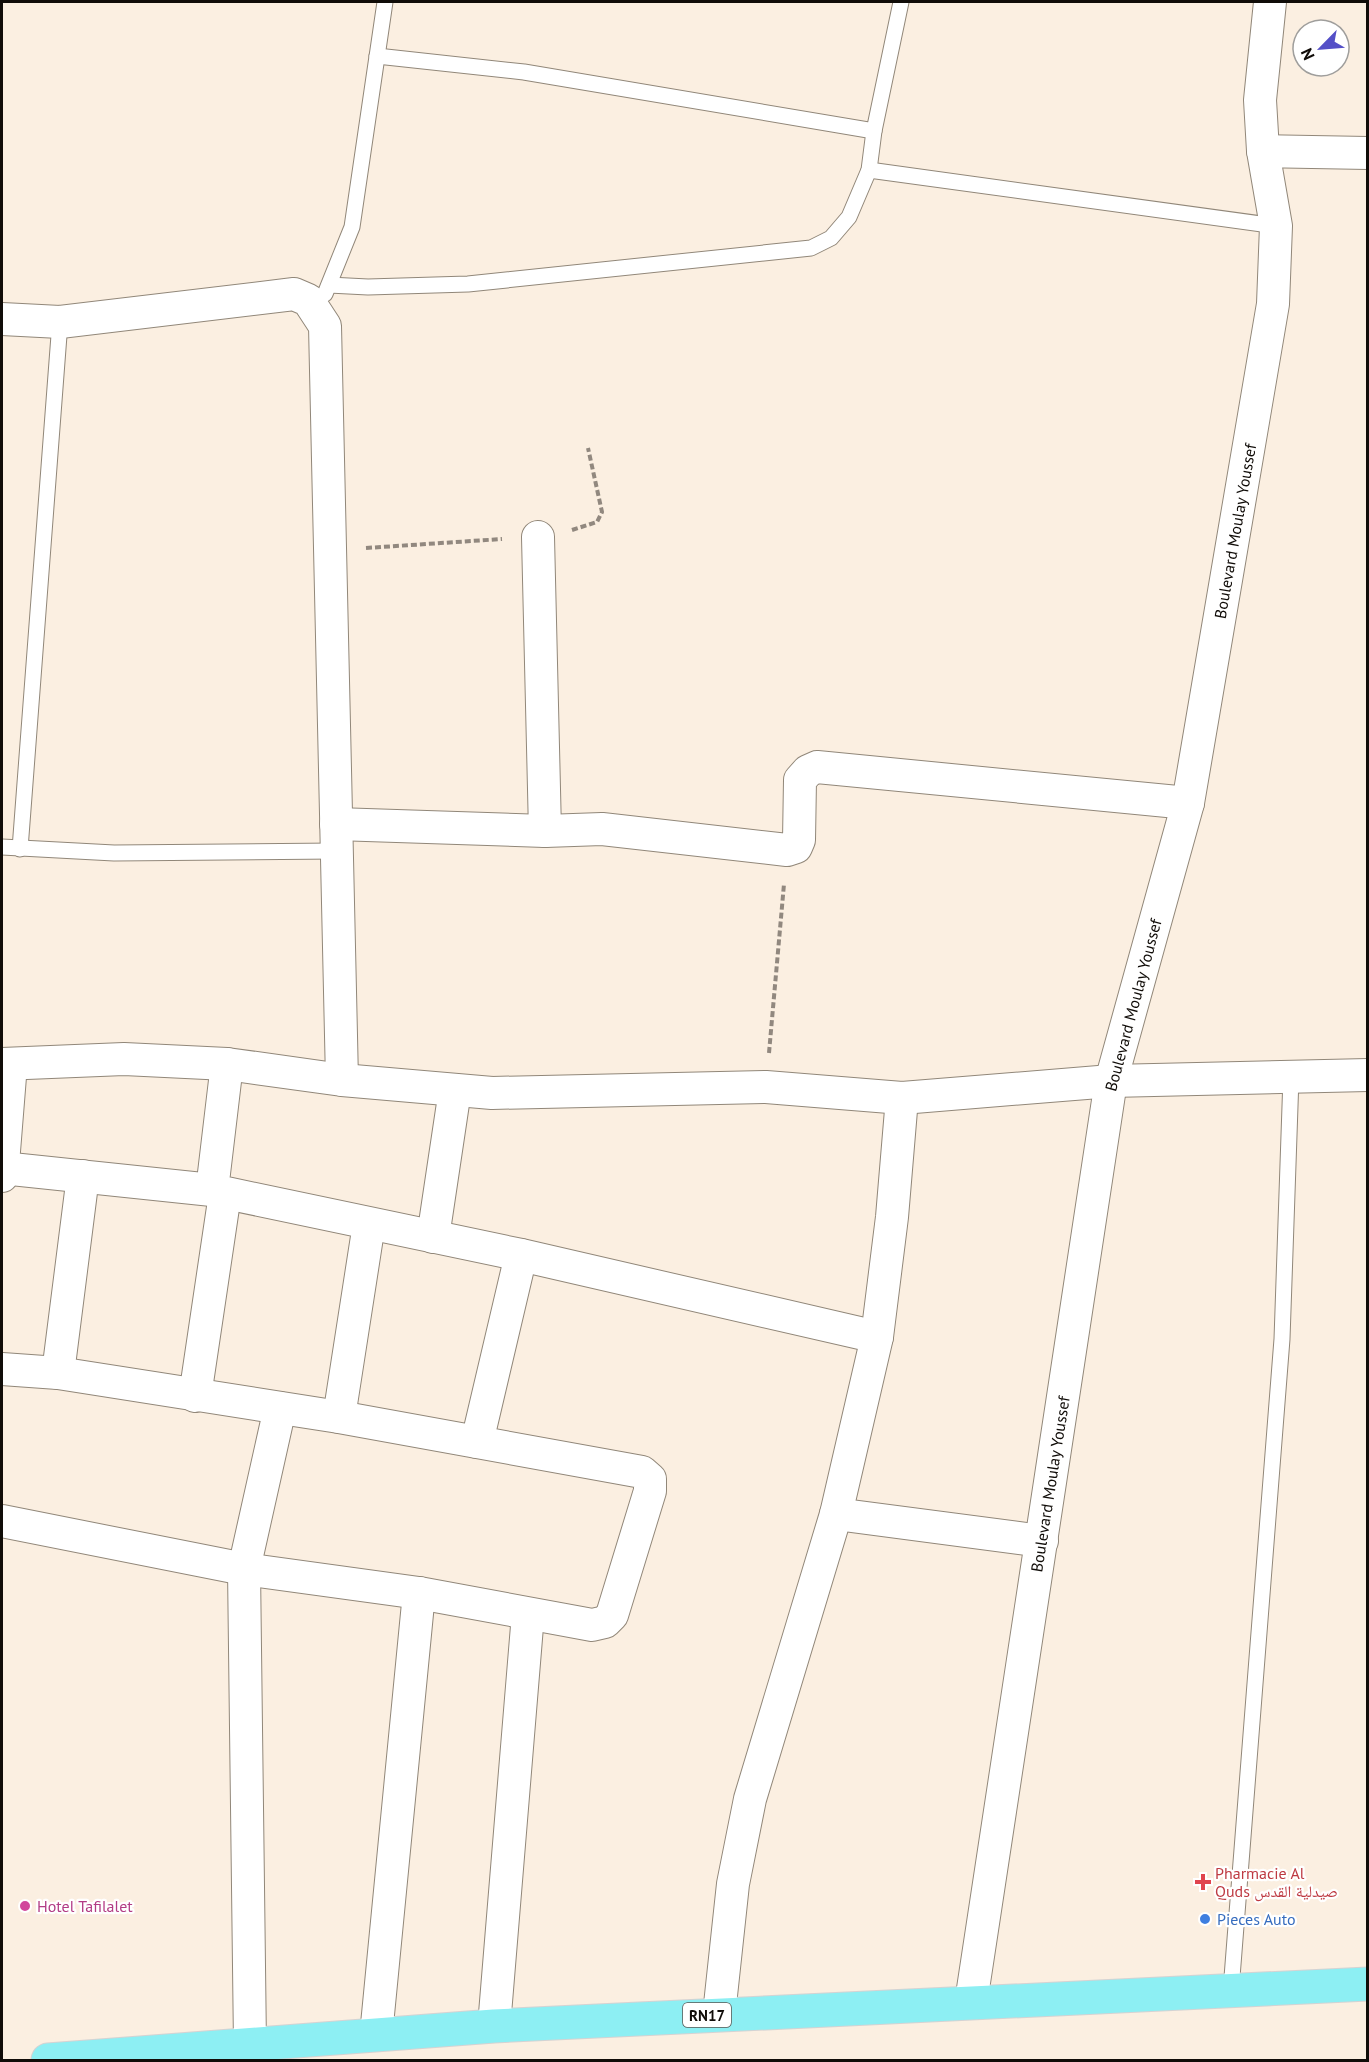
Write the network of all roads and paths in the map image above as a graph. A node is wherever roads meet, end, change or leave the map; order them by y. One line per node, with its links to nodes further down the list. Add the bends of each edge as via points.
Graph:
1 (384, 2): 4 (lane)
2 (901, 2): 5 (lane)
3 (1270, 2): 6 (street, Boulevard Moulay Youssef, via 1260,100)
4 (377, 56): 5 (lane, via 524,72); 10 (lane, via 352,227)
5 (874, 131): 8 (lane)
6 (1263, 151): 7 (street); 9 (street, Boulevard Moulay Youssef)
7 (1368, 153)
8 (869, 171): 9 (lane); 10 (lane, via 849,217 831,238 811,248 468,284 368,287)
9 (1276, 226): 16 (street, Boulevard Moulay Youssef, via 1273,304)
10 (323, 298): 12 (street, via 308,300 294,294); 15 (street)
11 (2, 319): 12 (street)
12 (60, 322): 20 (lane)
13 (588, 448): 14 (path, via 602,512 597,522)
14 (538, 537): 15 (path); 17 (street)
15 (329, 550): 18 (street)
16 (1188, 803): 21 (street, via 817,767 800,780 799,840 796,848); 27 (street, Boulevard Moulay Youssef)
17 (545, 831): 18 (street); 21 (street, via 602,829)
18 (336, 837): 20 (lane, via 114,853); 26 (street)
19 (2, 847): 20 (lane)
20 (20, 849)
21 (787, 849): 28 (path)
22 (6, 1064): 23 (street, via 124,1059); 31 (street)
23 (227, 1064): 26 (street); 34 (street)
24 (1368, 1075): 25 (street)
25 (1291, 1077): 27 (street); 52 (lane, via 1282,1339)
26 (342, 1080): 29 (street)
27 (1111, 1081): 30 (street); 47 (street, Boulevard Moulay Youssef)
28 (766, 1087): 29 (street, via 492,1093); 30 (street)
29 (455, 1090): 36 (street)
30 (902, 1098): 38 (street)
31 (2, 1168): 32 (street); 33 (street)
32 (2, 1176)
33 (83, 1176): 34 (street); 40 (street)
34 (219, 1192): 35 (street); 41 (street)
35 (369, 1224): 36 (street); 43 (street)
36 (433, 1237): 37 (street)
37 (521, 1256): 38 (street); 44 (street)
38 (877, 1337): 45 (street)
39 (2, 1369): 40 (street)
40 (58, 1373): 41 (street)
41 (195, 1395): 42 (street)
42 (280, 1408): 43 (street); 48 (street)
43 (339, 1417): 44 (street)
44 (477, 1442): 50 (street, via 642,1472 651,1479 612,1615 605,1622 592,1625)
45 (836, 1514): 47 (street); 54 (street, via 750,1799 733,1884)
46 (2, 1521): 48 (street)
47 (1042, 1541): 53 (street, Boulevard Moulay Youssef)
48 (244, 1569): 49 (street); 57 (street)
49 (419, 1593): 50 (street); 56 (street)
50 (528, 1614): 55 (street)
51 (1368, 1984): 52 (main road, RN17)
52 (1231, 1990): 53 (main road, RN17)
53 (971, 2002): 54 (main road, RN17)
54 (720, 2014): 55 (main road, RN17)
55 (494, 2025): 56 (main road, RN17)
56 (376, 2035): 57 (main road, RN17)
57 (250, 2045): 58 (main road, RN17)
58 (48, 2061)

